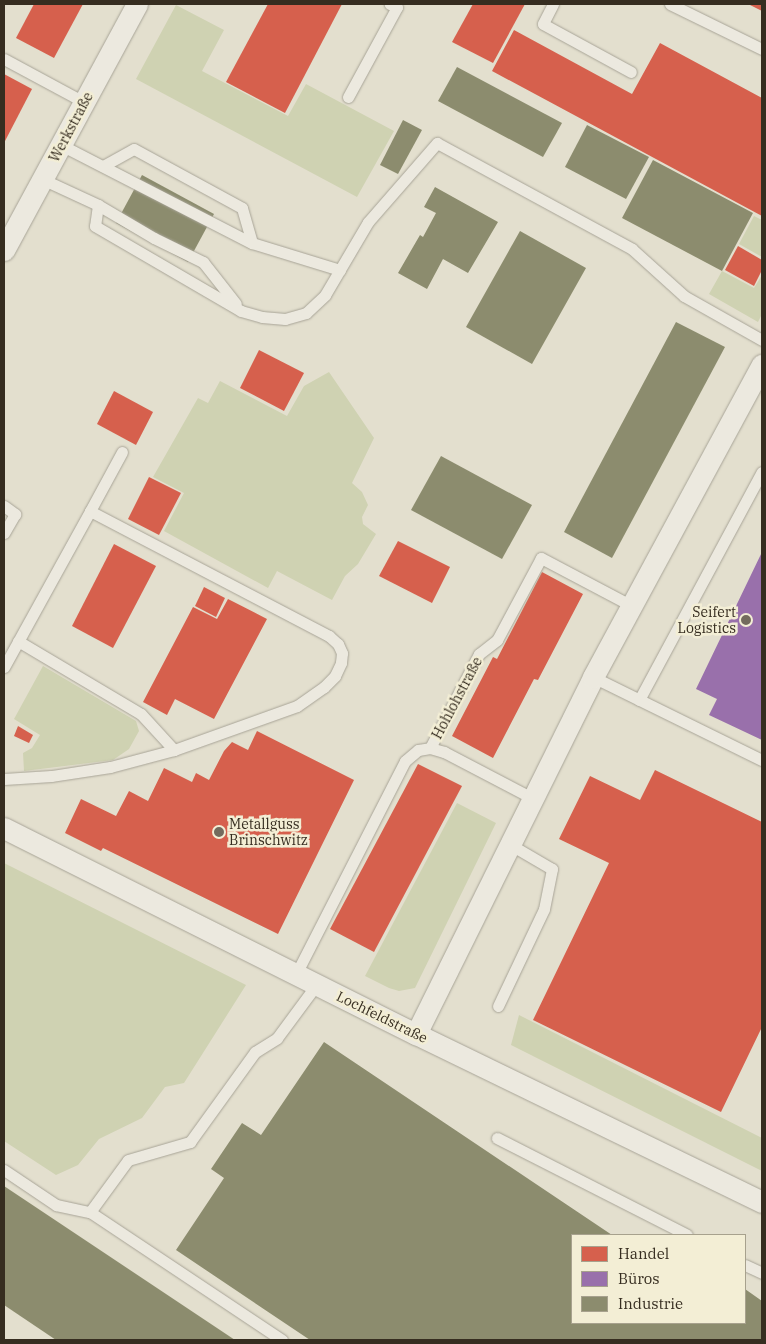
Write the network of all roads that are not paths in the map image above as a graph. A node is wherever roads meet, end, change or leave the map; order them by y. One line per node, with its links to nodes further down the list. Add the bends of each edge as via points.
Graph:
1 (137, 4): 9 (street, Werkstraße)
2 (390, 4): 8 (lane, via 397,8)
3 (553, 4): 7 (lane, via 543,24)
4 (670, 4): 5 (lane)
5 (762, 49)
6 (4, 59): 9 (lane)
7 (631, 72)
8 (348, 97)
9 (84, 102): 10 (street, Werkstraße)
10 (61, 144): 11 (lane); 12 (street, Werkstraße)
11 (103, 166): 14 (lane); 14 (lane, via 134,149 242,208)
12 (42, 179): 13 (lane); 15 (street, Werkstraße)
13 (98, 205): 17 (lane, via 203,262); 17 (lane, via 95,226)
14 (252, 243): 16 (lane)
15 (4, 250)
16 (340, 270): 17 (lane, via 325,295 306,313 285,319); 18 (lane, via 368,222 437,143 632,249 684,296)
17 (241, 311)
18 (762, 340)
19 (762, 365): 25 (street)
20 (122, 452): 23 (lane)
21 (762, 472): 29 (lane)
22 (4, 506): 24 (lane, via 15,514)
23 (90, 511): 26 (lane); 31 (lane, via 329,636 342,653 335,676 298,706)
24 (4, 533)
25 (632, 606): 28 (street); 30 (lane, Hohlohstraße, via 541,558 497,640 479,654)
26 (18, 641): 27 (lane); 31 (lane, via 140,714)
27 (4, 668)
28 (593, 677): 29 (lane); 34 (street)
29 (639, 700): 32 (lane)
30 (430, 748): 34 (lane, Hohlohstraße, via 444,752); 37 (lane, Hohlohstraße, via 418,750 406,761)
31 (174, 750): 33 (lane, via 110,767)
32 (762, 760)
33 (4, 779)
34 (532, 798): 36 (street)
35 (4, 828): 37 (street, Lochfeldstraße)
36 (508, 844): 39 (lane, via 552,869 544,909); 40 (street)
37 (296, 974): 38 (street, Lochfeldstraße)
38 (317, 984): 40 (street, Lochfeldstraße); 44 (lane, via 277,1038 255,1052 190,1142 128,1160)
39 (498, 1006)
40 (416, 1034): 43 (street, Lochfeldstraße)
41 (497, 1138): 45 (lane)
42 (4, 1170): 44 (lane, via 56,1205)
43 (762, 1202)
44 (90, 1212): 48 (lane)
45 (685, 1234)
46 (746, 1266): 47 (lane)
47 (762, 1274)
48 (282, 1340)

